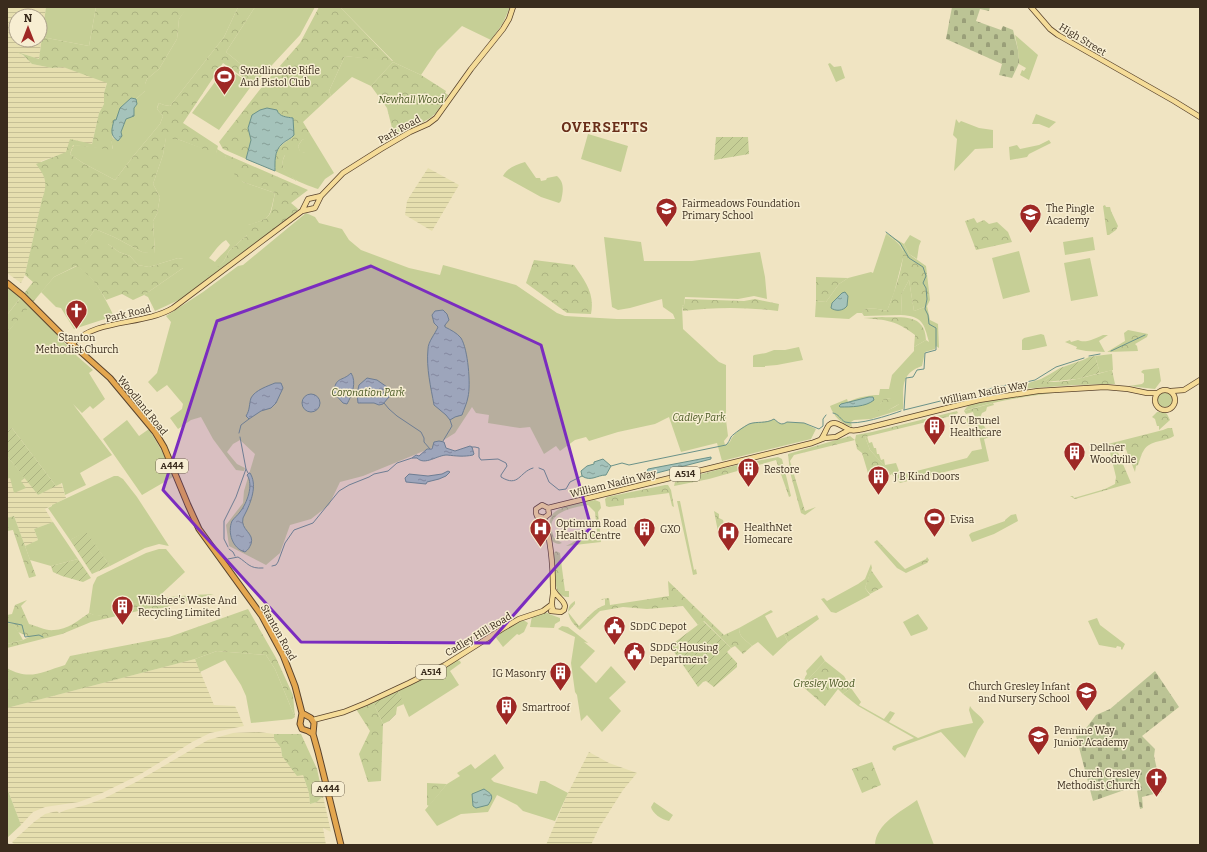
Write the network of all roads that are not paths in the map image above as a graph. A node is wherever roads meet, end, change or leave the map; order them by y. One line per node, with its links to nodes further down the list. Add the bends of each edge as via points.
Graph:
1 (513, 7): 4 (main road, Park Road, via 503,29 436,118 349,169)
2 (1031, 7): 3 (main road, High Street, via 1058,35)
3 (1200, 117)
4 (321, 196): 5 (main road); 6 (main road, Park Road)
5 (312, 198): 6 (main road); 7 (main road, Park Road, via 308,199)
6 (316, 203): 8 (main road, Park Road, via 315,208)
7 (306, 204): 8 (main road); 9 (main road, Park Road)
8 (310, 209): 9 (main road, Park Road)
9 (302, 211): 11 (main road, Park Road, via 168,312 91,331 80,336)
10 (7, 283): 11 (highway, Woodland Road / A444)
11 (72, 344): 27 (highway, Woodland Road / A444, via 110,378 155,432 199,529)
12 (1200, 380): 13 (main road)
13 (1184, 390): 14 (main road); 17 (main road)
14 (1171, 391): 16 (main road, via 1164,390); 17 (main road)
15 (1147, 393): 16 (main road, William Nadin Way / A514); 18 (main road); 21 (main road, William Nadin Way / A514, via 1112,387 1038,391 979,400 877,426)
16 (1158, 393): 18 (main road)
17 (1175, 401): 18 (main road, via 1171,408 1164,410)
18 (1155, 402)
19 (840, 425): 20 (main road, via 831,423); 21 (main road); 22 (main road)
20 (827, 430): 23 (main road); 24 (main road)
21 (850, 430): 22 (main road, William Nadin Way / A514)
22 (840, 434): 23 (main road, A514)
23 (833, 437): 24 (main road, William Nadin Way / A514)
24 (821, 439): 25 (main road, William Nadin Way / A514)
25 (548, 508): 26 (main road, via 548,514); 26 (main road, A514, via 542,505 536,510 537,516)
26 (544, 518): 28 (main road, A514)
27 (226, 567): 33 (highway, Stanton Road / A444, via 279,646 295,686)
28 (554, 591): 29 (main road, A514); 30 (main road, A514)
29 (559, 599): 30 (main road, A514); 32 (main road, via 565,608 561,612)
30 (552, 603): 31 (main road, Cadley Hill Road / A514); 32 (main road)
31 (544, 611): 32 (main road, Cadley Hill Road / A514); 36 (main road, Cadley Hill Road / A514, via 515,622 445,664 366,703)
32 (554, 611)
33 (302, 713): 34 (highway); 35 (highway, A444)
34 (307, 716): 35 (highway); 36 (highway)
35 (301, 720): 38 (highway, via 301,728)
36 (313, 720): 37 (highway)
37 (313, 727): 38 (highway); 39 (highway, A444)
38 (308, 731): 39 (highway)
39 (313, 734): 40 (highway, A444)
40 (341, 845)

